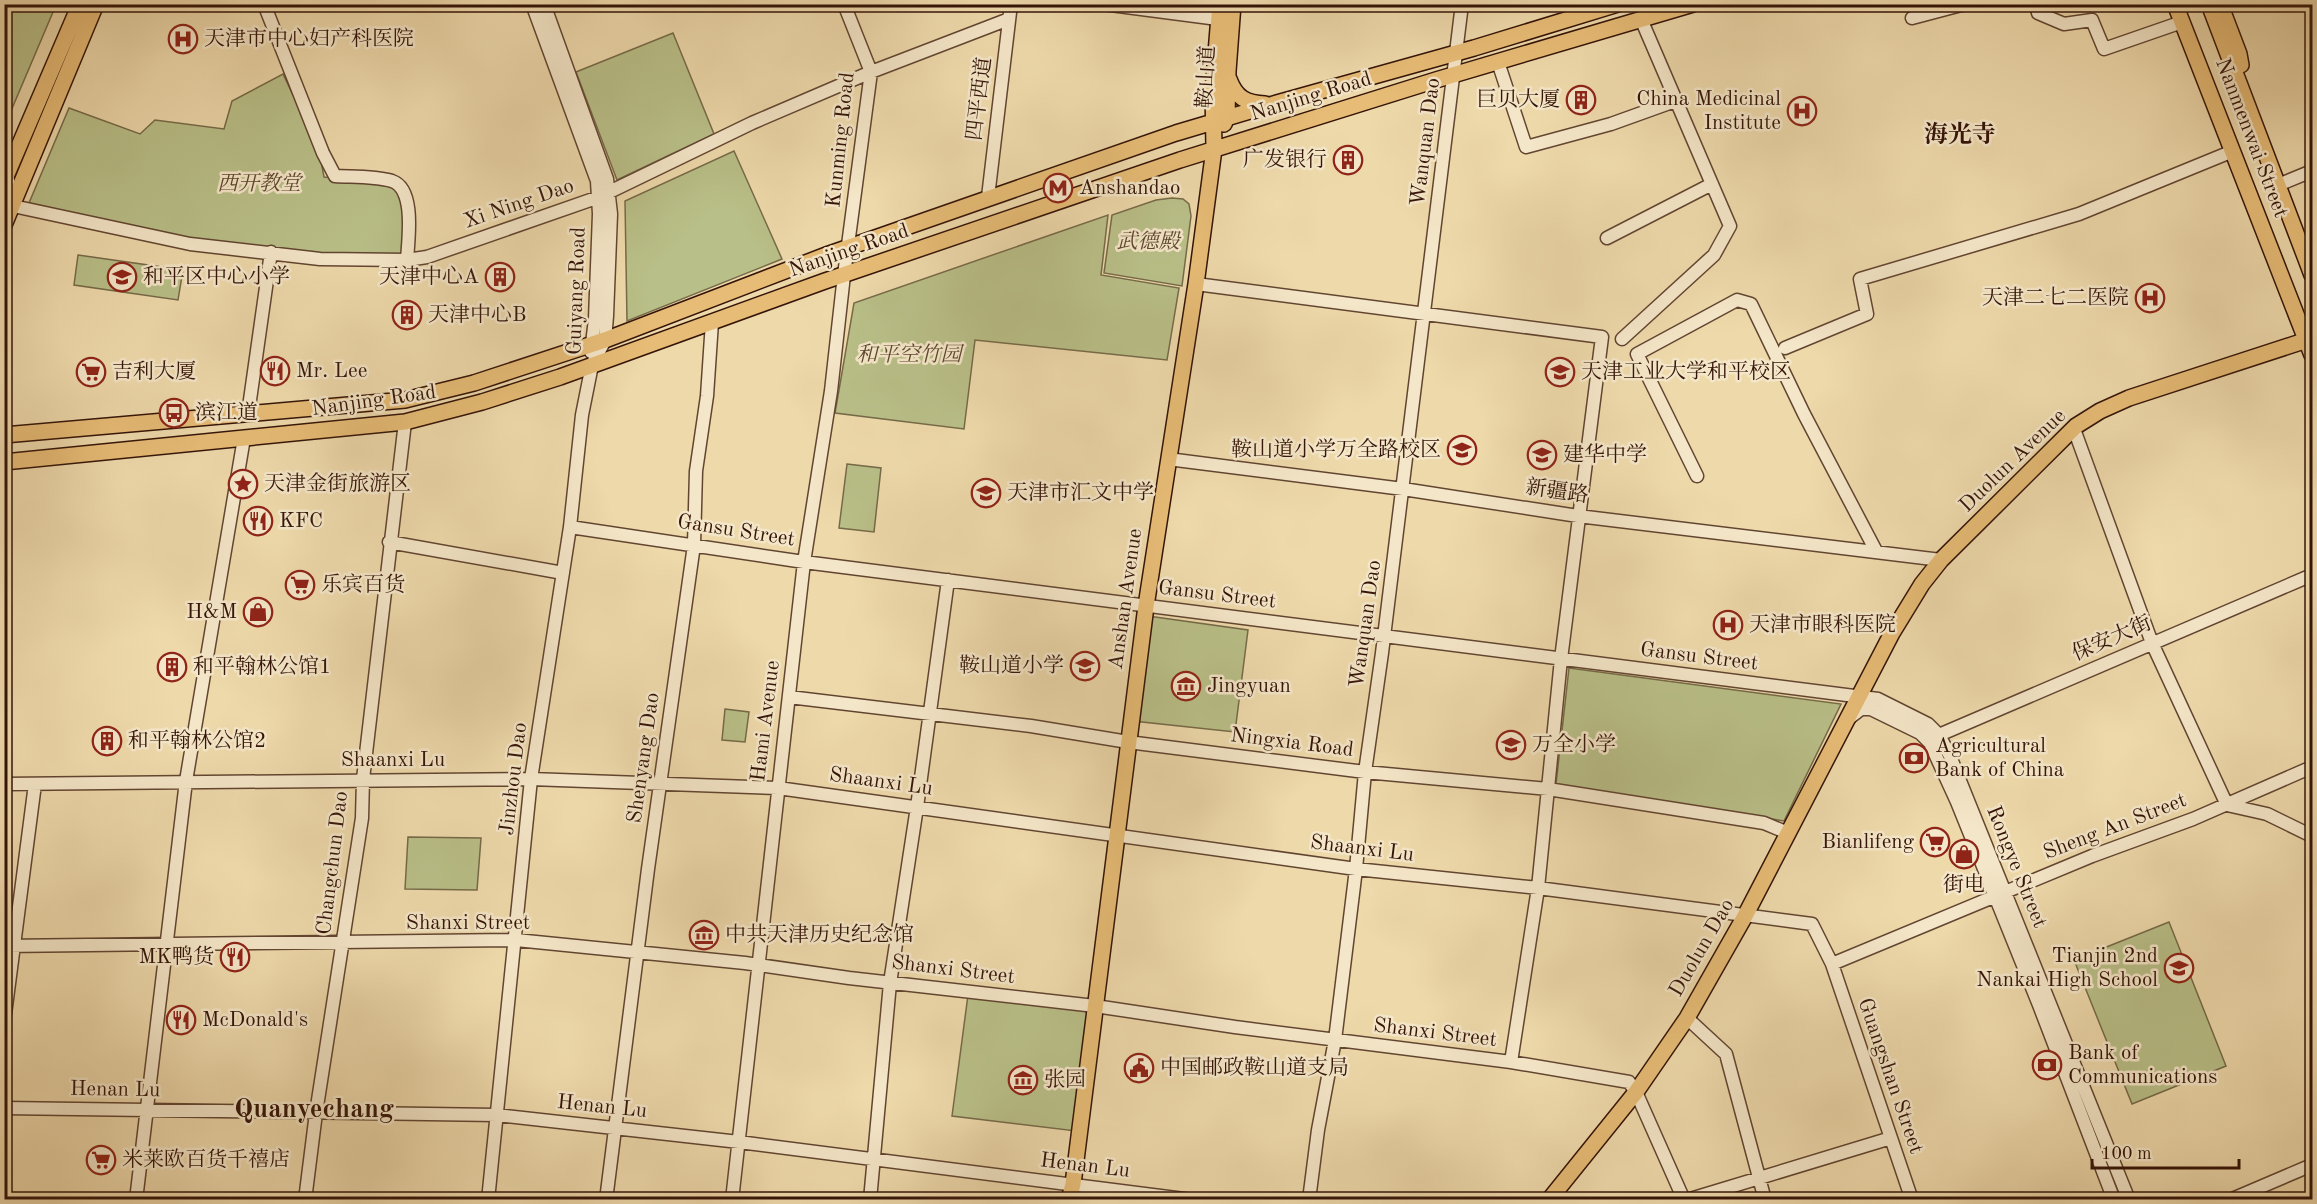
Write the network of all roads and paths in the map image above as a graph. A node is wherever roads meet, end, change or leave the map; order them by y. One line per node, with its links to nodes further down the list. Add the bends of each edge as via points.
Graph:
1 (80, 4): 38 (main road)
2 (96, 4): 43 (main road)
3 (264, 4): 48 (street, via 335,176 394,182 403,188 408,206)
4 (532, 4): 41 (street, Guiyang Road)
5 (544, 4): 41 (street, Guiyang Road, via 604,169)
6 (844, 4): 26 (street, Kunming Road)
7 (1011, 4): 20 (street, 四平西道)
8 (1103, 4): 18 (street)
9 (1233, 4): 25 (main road, 鞍山道)
10 (1462, 4): 23 (street, Wanquan Dao)
11 (1618, 4): 23 (main road, Nanjing Road)
12 (1693, 4): 21 (main road, Nanjing Road)
13 (1965, 4): 19 (street)
14 (2036, 4): 22 (street, via 2038,13 2064,24 2092,20 2104,49)
15 (2175, 4): 22 (main road, Nanmenwai Street)
16 (2209, 4): 31 (main road, Nanmenwai Street)
17 (2220, 4): 31 (main road, via 2239,54)
18 (1219, 12): 28 (main road, Anshan Avenue)
19 (1912, 18)
20 (1009, 19): 26 (street, Xi Ning Dao); 42 (street, 四平西道)
21 (1641, 19): 24 (main road, Nanjing Road); 29 (street)
22 (2182, 22): 35 (main road, Nanmenwai Street)
23 (1456, 53): 27 (street, Wanquan Dao); 30 (main road, Nanjing Road)
24 (1498, 62): 27 (main road, Nanjing Road); 29 (street, via 1526,147 1611,124)
25 (1228, 71): 30 (main road, via 1231,85 1243,100); 32 (main road, 鞍山道)
26 (871, 72): 41 (street, Xi Ning Dao, via 752,123); 46 (street, Kunming Road)
27 (1454, 75): 34 (main road, Nanjing Road); 52 (street, Wanquan Dao)
28 (1213, 90): 32 (main road, Anshan Avenue); 33 (main road, via 1201,117)
29 (1675, 101): 39 (street)
30 (1277, 103): 32 (main road, Nanjing Road)
31 (2248, 106): 40 (main road, Nanmenwai Street)
32 (1216, 121): 33 (main road, Nanjing Road); 34 (main road, Anshan Avenue); 36 (main road, via 1200,146)
33 (1167, 136): 42 (main road, Nanjing Road)
34 (1214, 149): 36 (main road, Nanjing Road); 51 (main road, Anshan Avenue)
35 (2234, 151): 56 (main road, Nanmenwai Street); 57 (street, via 2079,214 1860,279 1867,314)
36 (1180, 160): 49 (main road, Nanjing Road)
37 (2313, 171): 40 (street)
38 (5, 176): 43 (street)
39 (1712, 184): 45 (street); 54 (street, via 1730,226 1714,255)
40 (2278, 185): 50 (main road, Nanmenwai Street)
41 (604, 194): 48 (street, Xi Ning Dao, via 427,257); 55 (street, Guiyang Road, via 611,214)
42 (988, 198): 46 (main road, Nanjing Road)
43 (13, 206): 44 (main road); 47 (street, Xi Ning Dao, via 190,244)
44 (4, 225)
45 (1607, 238)
46 (849, 248): 49 (street, Hami Avenue); 55 (main road, Nanjing Road)
47 (271, 252): 48 (street, Xi Ning Dao, via 320,259); 59 (street)
48 (407, 260)
49 (844, 275): 53 (main road, Nanjing Road); 74 (street, Hami Avenue, via 831,391)
50 (2313, 275)
51 (1196, 284): 52 (street); 64 (main road, Anshan Avenue)
52 (1425, 312): 67 (street, Wanquan Dao); 68 (street, via 1602,337)
53 (712, 322): 58 (main road, Nanjing Road); 71 (street, Shenyang Dao, via 708,396 696,471)
54 (1622, 339)
55 (598, 342): 58 (street, Guiyang Road); 59 (main road, Nanjing Road, via 405,400)
56 (2311, 345): 61 (main road, Duolun Avenue, via 2128,398)
57 (1785, 348)
58 (592, 366): 60 (main road, Nanjing Road); 69 (street, Jinzhou Dao, via 582,415)
59 (248, 414): 62 (main road, Nanjing Road)
60 (405, 422): 63 (main road, Nanjing Road); 70 (street, Changchun Dao)
61 (2074, 429): 73 (main road, Duolun Avenue); 80 (street)
62 (4, 435)
63 (244, 438): 65 (main road, Nanjing Road); 92 (street)
64 (1168, 459): 67 (street, 新疆路); 78 (main road, Anshan Avenue)
65 (4, 462)
66 (1697, 476): 72 (street, via 1637,354 1737,300 1751,304)
67 (1403, 489): 68 (street, 新疆路); 79 (street, Wanquan Dao)
68 (1578, 516): 72 (street, 新疆路); 81 (street)
69 (570, 527): 71 (street, Gansu Street); 75 (street, Jinzhou Dao)
70 (389, 542): 75 (street); 90 (street, Changchun Dao)
71 (694, 545): 74 (street, Gansu Street); 95 (street, Shenyang Dao)
72 (1876, 551): 73 (street, 新疆路)
73 (1941, 560): 83 (main road, Duolun Avenue, via 1892,633)
74 (804, 562): 77 (street, Gansu Street); 82 (street, Hami Avenue)
75 (563, 573): 91 (street, Jinzhou Dao)
76 (2313, 575): 80 (street, 保安大街)
77 (948, 580): 78 (street, Gansu Street); 84 (street)
78 (1146, 606): 79 (street, Gansu Street); 87 (main road, Anshan Avenue)
79 (1384, 635): 81 (street, Gansu Street); 89 (street, Wanquan Dao)
80 (2152, 643): 86 (street, 保安大街); 98 (street)
81 (1561, 659): 83 (street, Gansu Street); 97 (street)
82 (789, 697): 84 (street, Ningxia Road); 96 (street, Hami Avenue)
83 (1859, 697): 85 (main road, Duolun Dao); 86 (street, Rongye Street, via 1878,699 1928,724)
84 (930, 714): 87 (street, Ningxia Road); 99 (street)
85 (1847, 720): 86 (street, via 1861,709 1871,709); 100 (main road, Duolun Dao)
86 (1935, 739): 105 (street, Rongye Street, via 1957,802)
87 (1128, 742): 89 (street, Ningxia Road); 101 (main road, Anshan Avenue)
88 (2313, 767): 98 (street, Sheng An Street)
89 (1365, 772): 97 (street, Ningxia Road); 103 (street, Wanquan Dao)
90 (363, 779): 91 (street, Shaanxi Lu); 92 (street, Shaanxi Lu); 108 (street, Changchun Dao, via 362,818)
91 (531, 779): 95 (street, Shaanxi Lu); 107 (street, Jinzhou Dao)
92 (186, 781): 94 (street, Shaanxi Lu); 109 (street)
93 (4, 784): 94 (street, Shaanxi Lu)
94 (35, 784): 110 (street)
95 (660, 784): 96 (street, Shaanxi Lu); 111 (street, Shenyang Dao)
96 (778, 788): 99 (street, Shaanxi Lu); 112 (street, Hami Avenue)
97 (1548, 789): 100 (street, Ningxia Road, via 1764,823); 104 (street)
98 (2227, 805): 102 (street, via 2267,814); 105 (street, Sheng An Street)
99 (917, 807): 101 (street, Shaanxi Lu); 114 (street)
100 (1788, 833): 106 (main road, Duolun Dao)
101 (1118, 835): 103 (street, Shaanxi Lu); 115 (main road, Anshan Avenue)
102 (2313, 836)
103 (1356, 869): 104 (street, Shaanxi Lu); 118 (street, Wanquan Dao)
104 (1538, 888): 106 (street, Shaanxi Lu); 119 (street)
105 (2000, 894): 113 (street, Sheng An Street); 145 (street, Rongye Street); 146 (street, Rongye Street)
106 (1745, 916): 113 (street, Guangshan Street, via 1812,924); 116 (main road, Duolun Dao)
107 (516, 940): 108 (street, Shanxi Street); 111 (street, Shanxi Street); 124 (street, Jinzhou Dao)
108 (344, 942): 109 (street, Shanxi Street); 123 (street, Changchun Dao)
109 (168, 945): 110 (street, Shanxi Street); 122 (street)
110 (9, 946): 117 (street)
111 (639, 951): 112 (street, Shanxi Street); 125 (street, Shenyang Dao)
112 (757, 964): 114 (street, Shanxi Street); 127 (street, Hami Avenue)
113 (1832, 964): 126 (street, Guangshan Street)
114 (890, 983): 115 (street, Shanxi Street); 128 (street)
115 (1095, 1006): 118 (street, Shanxi Street); 131 (main road, Anshan Avenue)
116 (1686, 1018): 120 (main road, Duolun Dao); 130 (street, via 1726,1054)
117 (4, 1022)
118 (1335, 1040): 119 (street, Shanxi Street); 140 (street, Wanquan Dao)
119 (1510, 1062): 120 (street, Shanxi Street, via 1625,1080)
120 (1636, 1092): 141 (main road, Duolun Dao); 142 (street)
121 (4, 1108): 122 (street, Henan Lu)
122 (146, 1109): 123 (street, Henan Lu); 132 (street)
123 (316, 1113): 124 (street, Henan Lu); 133 (street, Changchun Dao)
124 (497, 1115): 125 (street, Henan Lu); 134 (street, Jinzhou Dao)
125 (616, 1129): 127 (street, Henan Lu); 135 (street, Shenyang Dao)
126 (1890, 1138): 130 (street); 144 (street, Guangshan Street)
127 (739, 1142): 128 (street, Henan Lu); 136 (street, Hami Avenue)
128 (875, 1159): 131 (street, Henan Lu); 137 (street)
129 (2313, 1165): 147 (street)
130 (1760, 1177): 142 (street); 143 (street)
131 (1074, 1184): 138 (main road, Anshan Avenue); 139 (street, Henan Lu)
132 (136, 1200)
133 (305, 1200)
134 (488, 1200)
135 (606, 1200)
136 (732, 1200)
137 (870, 1200)
138 (1069, 1200)
139 (1192, 1200)
140 (1309, 1200)
141 (1549, 1200)
142 (1685, 1200)
143 (1765, 1200)
144 (1912, 1200)
145 (2114, 1200)
146 (2129, 1200)
147 (2230, 1200)

